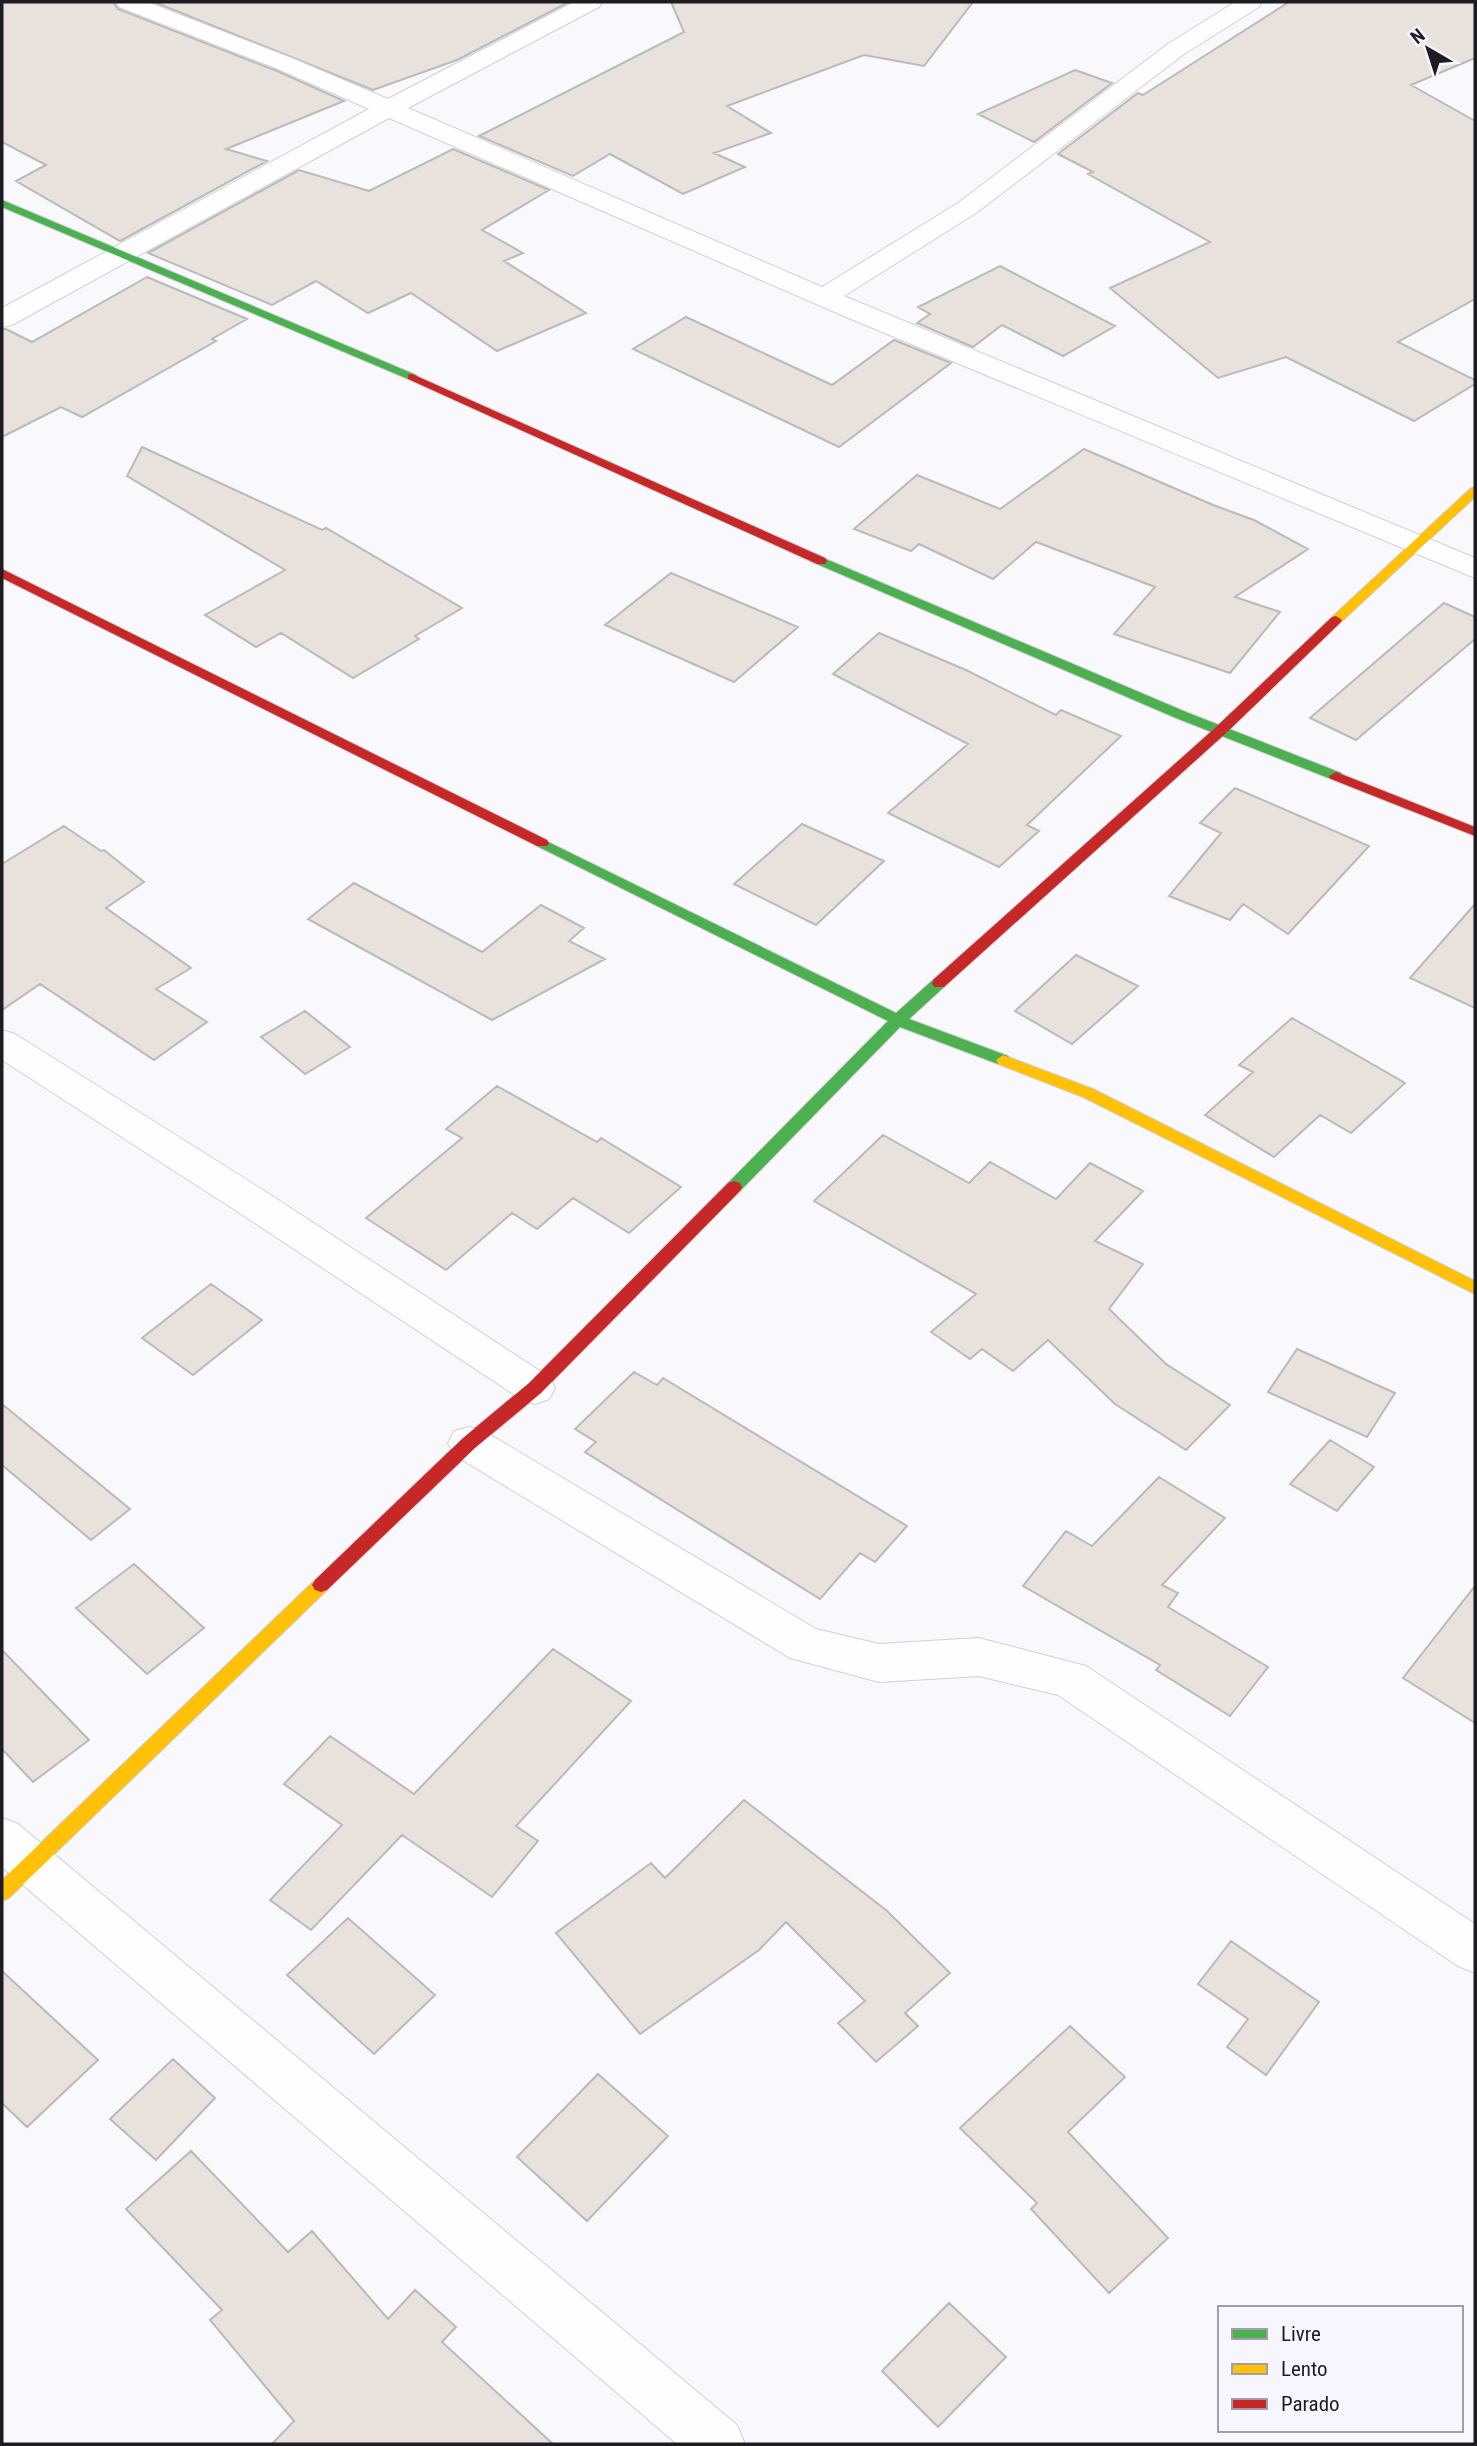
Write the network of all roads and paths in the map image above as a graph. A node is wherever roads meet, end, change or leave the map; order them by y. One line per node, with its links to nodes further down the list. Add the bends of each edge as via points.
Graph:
1 (127, 2): 4 (street)
2 (591, 2): 4 (street)
3 (1251, 2): 7 (street, via 1176,49 967,208)
4 (389, 108): 6 (street); 7 (street)
5 (2, 203): 6 (street)
6 (124, 254): 8 (street); 13 (street)
7 (824, 297): 10 (street)
8 (2, 319)
9 (1475, 491): 10 (street)
10 (1415, 544): 11 (street); 13 (street)
11 (1475, 569)
12 (2, 573): 15 (street)
13 (1220, 731): 14 (street); 15 (street)
14 (1475, 832)
15 (898, 1020): 17 (street, via 1088,1093); 18 (street)
16 (2, 1044): 18 (street)
17 (1475, 1288)
18 (535, 1388): 19 (street)
19 (469, 1443): 20 (street); 21 (street, via 805,1645 879,1663 979,1657 1070,1679)
20 (12, 1865): 22 (street)
21 (1475, 1951)
22 (718, 2444)

